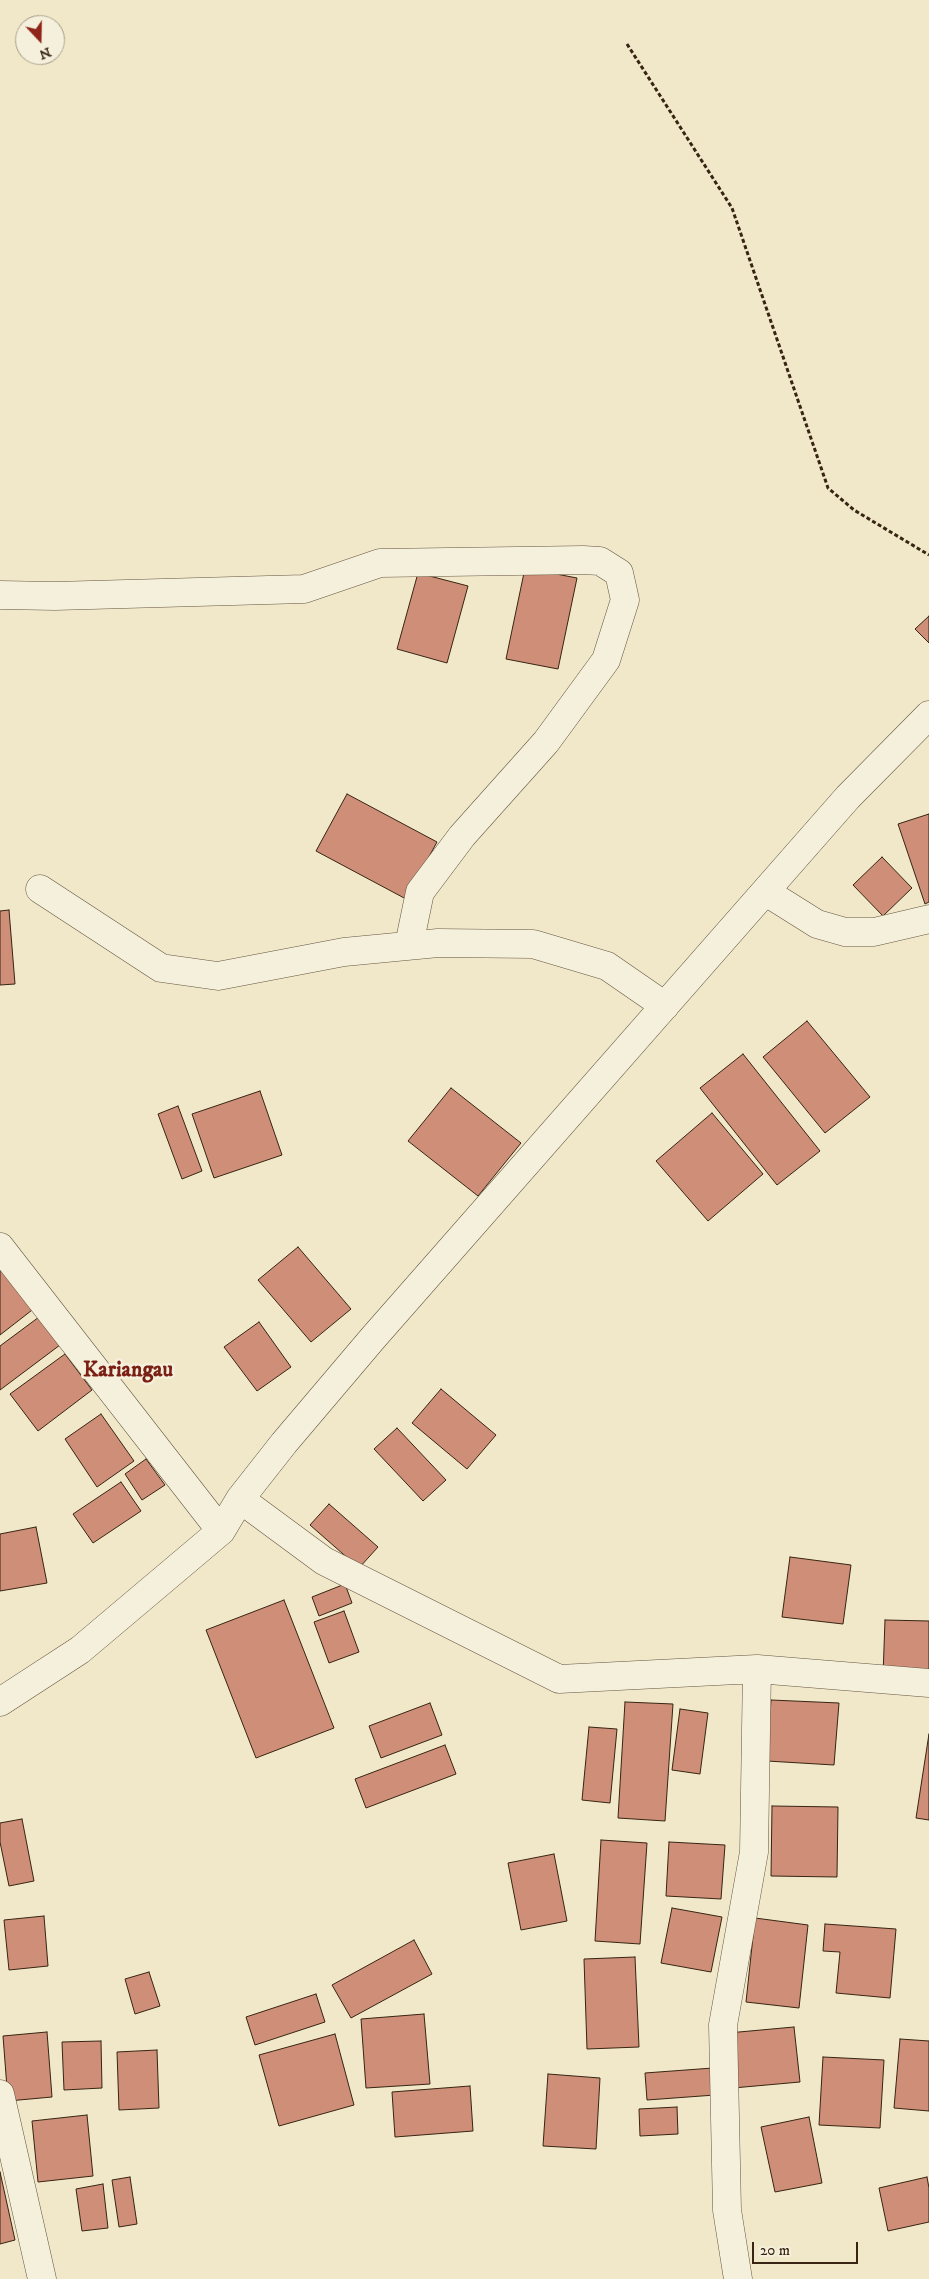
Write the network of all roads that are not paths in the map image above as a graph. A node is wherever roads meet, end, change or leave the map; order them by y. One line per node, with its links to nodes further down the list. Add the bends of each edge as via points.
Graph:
1 (0, 595): 6 (street, via 304,589 380,563 583,560 600,561 619,573 625,600 606,660 546,742 462,836 420,892)
2 (929, 715): 4 (street, via 848,797)
3 (40, 889): 6 (street, via 162,968 218,976 344,952)
4 (766, 892): 5 (street, via 818,924 845,932 874,932); 7 (street)
5 (929, 919)
6 (409, 945): 7 (street, via 533,944 607,966)
7 (665, 1006): 9 (street, via 373,1338)
8 (0, 1247): 10 (street)
9 (240, 1499): 10 (street); 11 (street, via 324,1561 559,1679)
10 (221, 1531): 13 (street, via 80,1650)
11 (757, 1669): 12 (street); 16 (street, via 754,1852 723,2025 727,2210)
12 (929, 1683)
13 (0, 1702)
14 (0, 2094): 15 (street)
15 (42, 2279)
16 (738, 2279)

